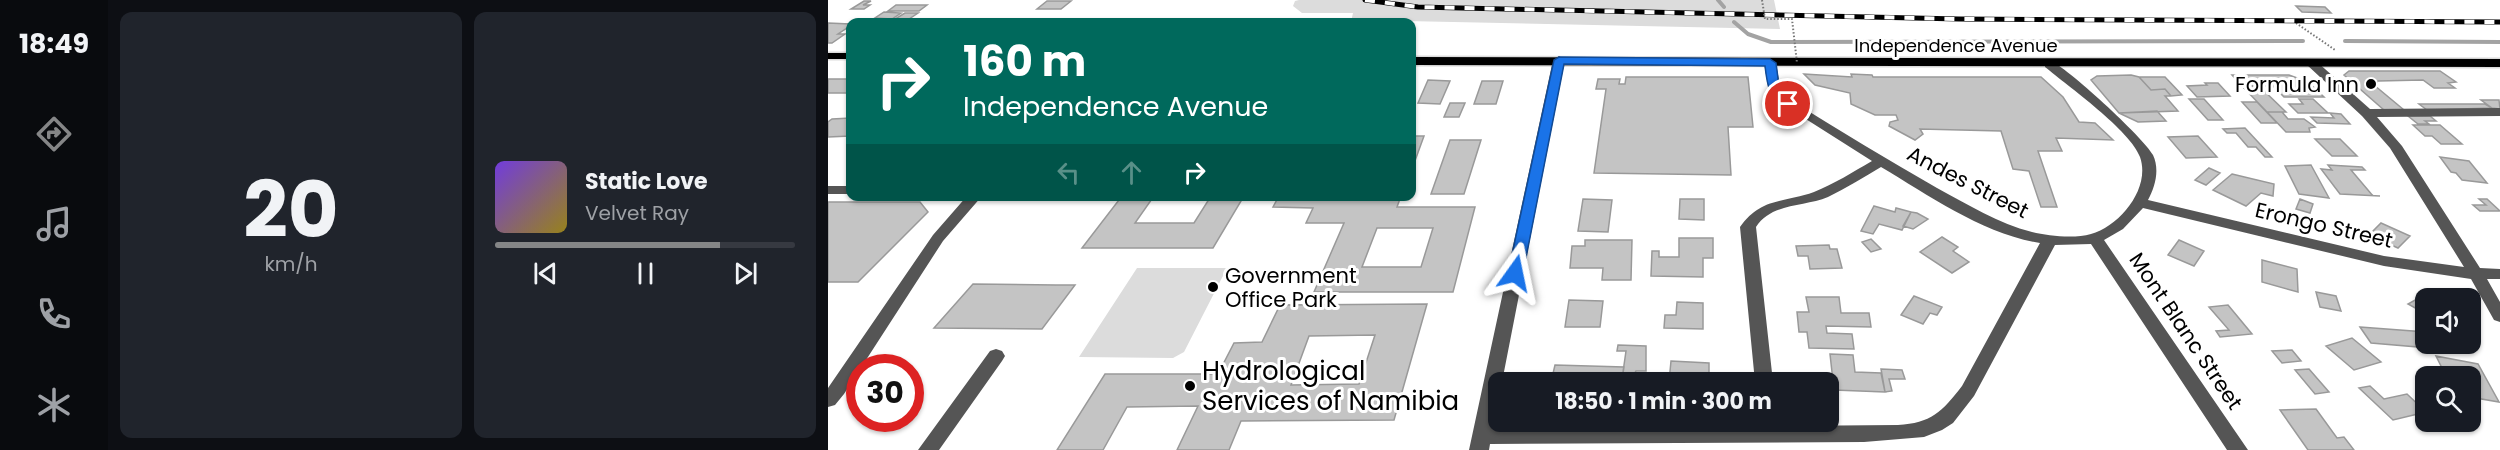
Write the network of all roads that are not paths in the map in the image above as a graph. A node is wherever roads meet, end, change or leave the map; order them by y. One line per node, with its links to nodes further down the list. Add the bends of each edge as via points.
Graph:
1 (828, 56): 2 (main road)
2 (846, 56)
3 (1559, 60): 4 (main road, Independence Avenue); 5 (main road, Independence Avenue); 26 (street)
4 (1416, 61)
5 (1770, 63): 7 (main road, Independence Avenue); 11 (street, Andes Street, via 1778,96)
6 (2500, 63): 8 (main road, Independence Avenue)
7 (2049, 64): 8 (main road, Independence Avenue); 15 (street, via 2141,147 2147,157 2150,180)
8 (2312, 64): 10 (street)
9 (2500, 112): 10 (street)
10 (2367, 113): 18 (street, via 2394,146)
11 (1882, 161): 17 (street, Andes Street, via 2003,228); 22 (street, via 1818,196 1764,210 1753,218 1748,227)
12 (828, 190): 13 (street)
13 (846, 190)
14 (971, 201): 23 (street, via 938,238)
15 (2141, 203): 16 (street, via 2120,223); 18 (street, Erongo Street, via 2344,252)
16 (2095, 238): 17 (street, Andes Street); 28 (street, Mont Blanc Street)
17 (2050, 239): 25 (street, via 1954,412 1938,426 1915,431)
18 (2476, 274): 19 (street, Erongo Street); 20 (street)
19 (2500, 274)
20 (2500, 316)
21 (996, 356): 27 (street)
22 (1763, 372)
23 (828, 400)
24 (1692, 432): 26 (street)
25 (1832, 432)
26 (1480, 443)
27 (928, 450)
28 (2238, 450)

